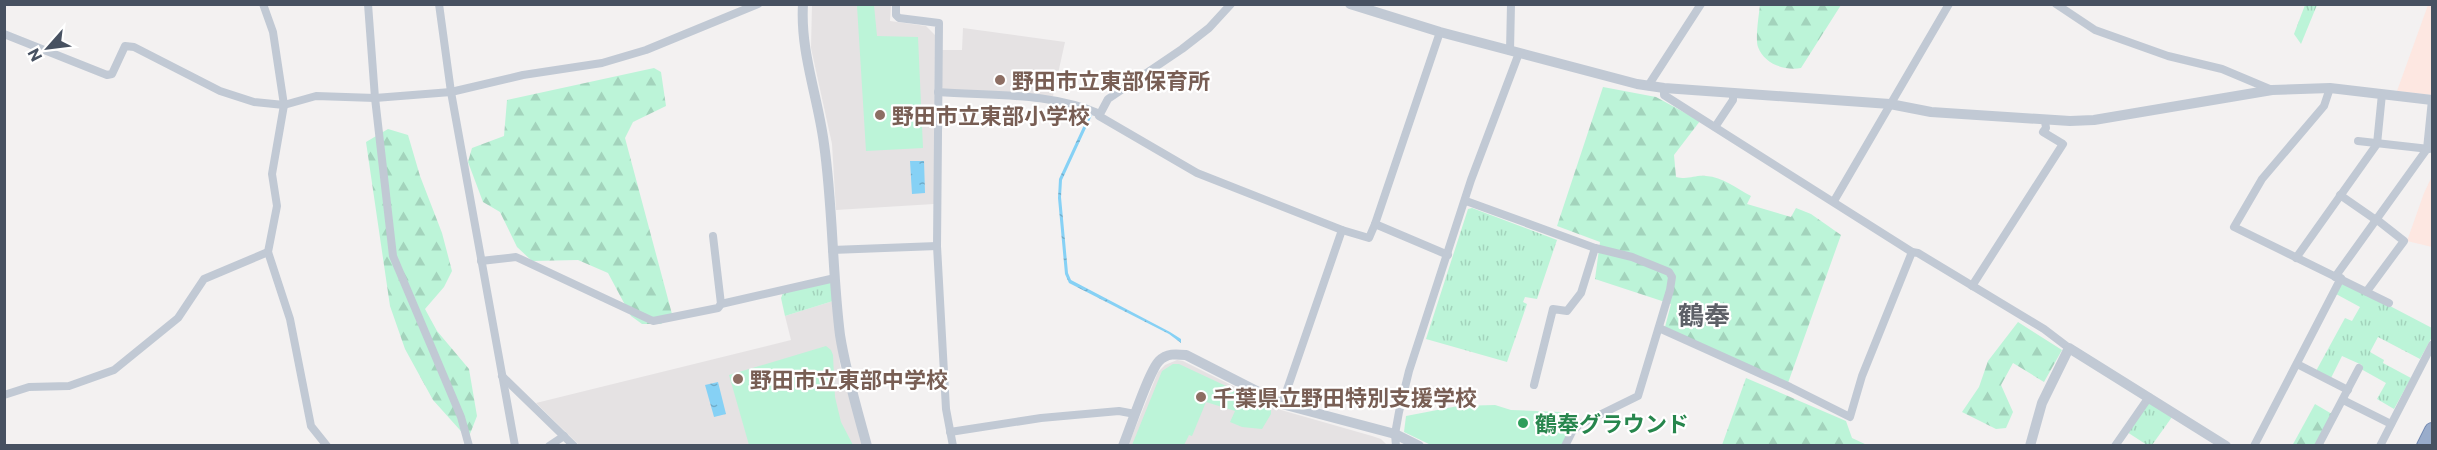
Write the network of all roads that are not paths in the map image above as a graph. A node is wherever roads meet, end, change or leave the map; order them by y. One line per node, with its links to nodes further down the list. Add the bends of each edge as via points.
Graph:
1 (263, 4): 28 (street, via 273,32)
2 (368, 4): 25 (street)
3 (439, 4): 21 (street)
4 (758, 4): 21 (street, via 602,63 523,75)
5 (798, 4): 13 (street)
6 (896, 4): 22 (street, via 899,18 939,23)
7 (1231, 4): 29 (street, via 1182,49 1108,99)
8 (1350, 4): 14 (street)
9 (1511, 4): 16 (street)
10 (1701, 4): 17 (street)
11 (1949, 4): 27 (street)
12 (2056, 4): 20 (street, via 2095,30 2168,56 2222,69)
13 (803, 5): 44 (street, via 807,59 824,142)
14 (1440, 32): 16 (street); 39 (street)
15 (4, 34): 28 (street, via 107,75 112,74 125,46 134,47 220,91 254,102)
16 (1514, 52): 17 (street); 36 (street)
17 (1648, 86): 18 (street)
18 (1664, 88): 23 (street); 31 (street, via 1664,95)
19 (2330, 88): 20 (street); 24 (street); 48 (street, via 2324,106 2262,179 2235,227)
20 (2272, 90): 30 (street, via 2094,120)
21 (451, 92): 25 (street); 49 (street)
22 (938, 92): 29 (street, via 1052,98); 42 (street)
23 (1733, 93): 27 (street); 31 (street, via 1733,100)
24 (2382, 94): 26 (street); 33 (street)
25 (375, 99): 28 (street, via 316,96); 75 (street, via 393,256 461,417)
26 (2432, 100): 34 (street)
27 (1890, 104): 30 (street, via 1931,112); 37 (street)
28 (284, 105): 45 (street, via 272,174 277,206)
29 (1100, 114): 40 (street, via 1197,173)
30 (2044, 121): 52 (street, via 2043,132 2063,144)
31 (1715, 127): 37 (street)
32 (2358, 141): 33 (street)
33 (2377, 144): 34 (street); 35 (street)
34 (2430, 149): 38 (street)
35 (2340, 195): 38 (street); 48 (street)
36 (1466, 201): 43 (street); 47 (street)
37 (1834, 201): 46 (street)
38 (2376, 220): 51 (street); 53 (street, via 2404,241)
39 (1375, 224): 40 (street, via 1370,238); 47 (street)
40 (1342, 230): 67 (street)
41 (713, 236): 55 (street)
42 (937, 246): 44 (street); 71 (street)
43 (1595, 248): 56 (street, via 1632,256 1669,272 1670,290); 62 (street, via 1581,293 1567,311 1553,309)
44 (832, 250): 50 (street)
45 (268, 252): 64 (street, via 204,279 178,318 114,370 69,386 29,387); 74 (street, via 290,319 311,426)
46 (1912, 252): 52 (street); 56 (street, via 1862,376 1850,417)
47 (1448, 255): 73 (street, via 1409,371)
48 (2296, 258): 51 (street)
49 (481, 261): 55 (street, via 516,257 653,321 718,308); 61 (street)
50 (835, 278): 55 (street); 79 (street, via 848,378)
51 (2338, 278): 53 (street); 59 (street)
52 (1972, 286): 58 (street)
53 (2367, 291): 54 (street)
54 (2389, 303)
55 (721, 304)
56 (1659, 328): 83 (street, via 1638,396 1579,425)
57 (2433, 345): 69 (street)
58 (2069, 348): 65 (street); 84 (street, via 2042,403)
59 (2297, 364): 63 (street); 87 (street)
60 (2359, 368): 63 (street)
61 (501, 375): 72 (street); 76 (street)
62 (1534, 385)
63 (2348, 390): 66 (street)
64 (4, 395)
65 (2149, 397): 85 (street); 86 (street)
66 (2343, 400): 69 (street); 88 (street)
67 (1282, 404): 68 (street, via 1186,355 1176,354 1168,355 1156,366); 73 (street)
68 (1135, 414): 71 (street, via 1119,411 1052,417); 81 (street)
69 (2391, 424): 89 (street)
70 (2433, 430): 90 (highway)
71 (950, 432): 80 (street)
72 (564, 436): 77 (street); 78 (street)
73 (1395, 440): 82 (street)
74 (327, 446)
75 (469, 446)
76 (515, 446)
77 (549, 446)
78 (574, 446)
79 (867, 446)
80 (953, 446)
81 (1123, 446)
82 (1419, 446)
83 (1565, 446)
84 (2030, 446)
85 (2115, 446)
86 (2226, 446)
87 (2254, 446)
88 (2318, 446)
89 (2380, 446)
90 (2424, 446)

